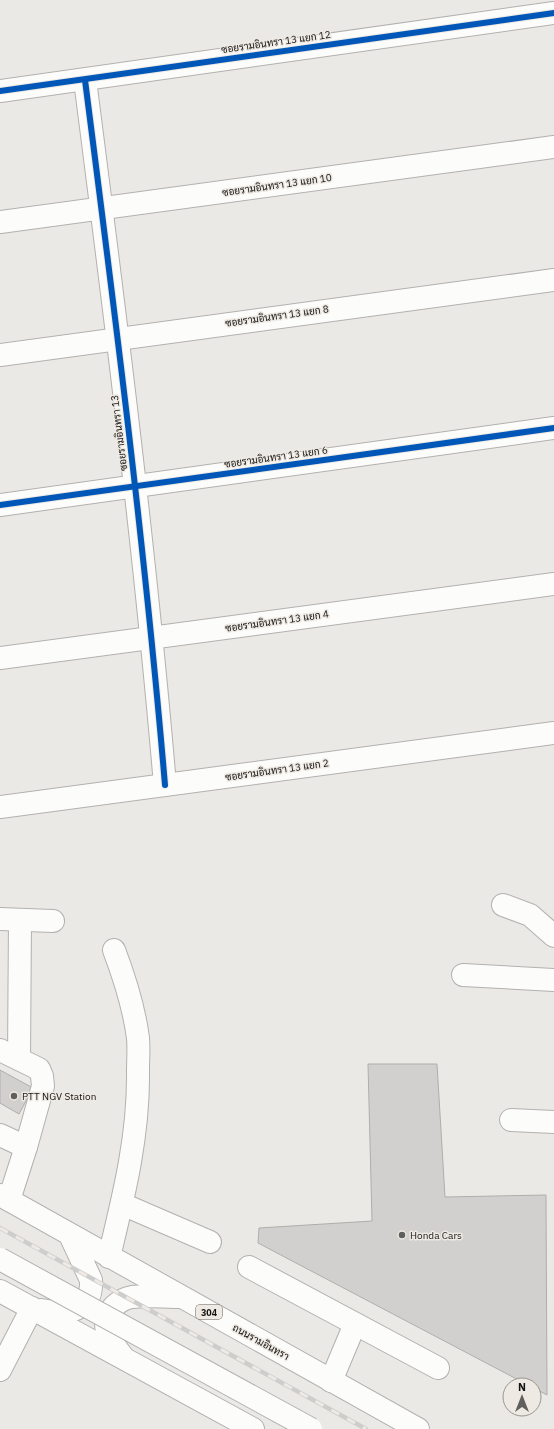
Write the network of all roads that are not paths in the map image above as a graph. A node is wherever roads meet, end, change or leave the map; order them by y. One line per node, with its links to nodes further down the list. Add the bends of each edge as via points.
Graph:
1 (554, 13): 2 (street, ซอยรามอินทรา 13 แยก 12)
2 (85, 80): 3 (street, ซอยรามอินทรา 13 แยก 12); 5 (street, ซอยรามอินทรา 13)
3 (0, 91)
4 (554, 147): 5 (street, ซอยรามอินทรา 13 แยก 10)
5 (102, 208): 6 (street, ซอยรามอินทรา 13 แยก 10); 8 (street, ซอยรามอินทรา 13)
6 (0, 222)
7 (554, 280): 8 (street, ซอยรามอินทรา 13 แยก 8)
8 (118, 337): 9 (street, ซอยรามอินทรา 13 แยก 8); 11 (street, ซอยรามอินทรา 13)
9 (0, 355)
10 (554, 428): 11 (street, ซอยรามอินทรา 13 แยก 6)
11 (135, 486): 12 (street, ซอยรามอินทรา 13 แยก 6); 14 (street, ซอยรามอินทรา 13)
12 (0, 505)
13 (554, 584): 14 (street, ซอยรามอินทรา 13 แยก 4)
14 (152, 638): 15 (street, ซอยรามอินทรา 13 แยก 4); 17 (street, ซอยรามอินทรา 13)
15 (0, 658)
16 (554, 733): 17 (street, ซอยรามอินทรา 13 แยก 2)
17 (165, 785): 18 (street, ซอยรามอินทรา 13 แยก 2)
18 (0, 807)
19 (503, 905): 22 (street, via 530,915)
20 (10, 920): 21 (street); 26 (street)
21 (53, 921)
22 (554, 936)
23 (114, 950): 32 (street, via 129,991 138,1038 138,1103 134,1143)
24 (463, 975): 25 (street)
25 (554, 980)
26 (10, 1055): 30 (street, via 39,1069 42,1076 43,1086)
27 (511, 1120): 28 (street)
28 (554, 1122)
29 (0, 1135): 30 (street)
30 (26, 1147): 31 (street)
31 (4, 1198): 33 (street, ถนนรามอินทรา / 304)
32 (122, 1204): 34 (street); 35 (street)
33 (70, 1235): 35 (street, ถนนรามอินทรา / 304); 40 (street, via 91,1280 88,1298 83,1305 66,1313)
34 (210, 1242)
35 (109, 1257): 39 (street, ถนนรามอินทรา / 304)
36 (0, 1259): 47 (street, bridge)
37 (249, 1266): 41 (street)
38 (0, 1291): 40 (street)
39 (182, 1297): 42 (street, via 138,1297 119,1302 113,1308 106,1324 110,1338); 45 (street, ถนนรามอินทรา / 304)
40 (32, 1308): 42 (street); 44 (street)
41 (355, 1324): 43 (street); 45 (street)
42 (123, 1357): 46 (street)
43 (438, 1368)
44 (0, 1370)
45 (331, 1381): 48 (street, ถนนรามอินทรา / 304)
46 (253, 1429)
47 (311, 1429)
48 (418, 1429)

